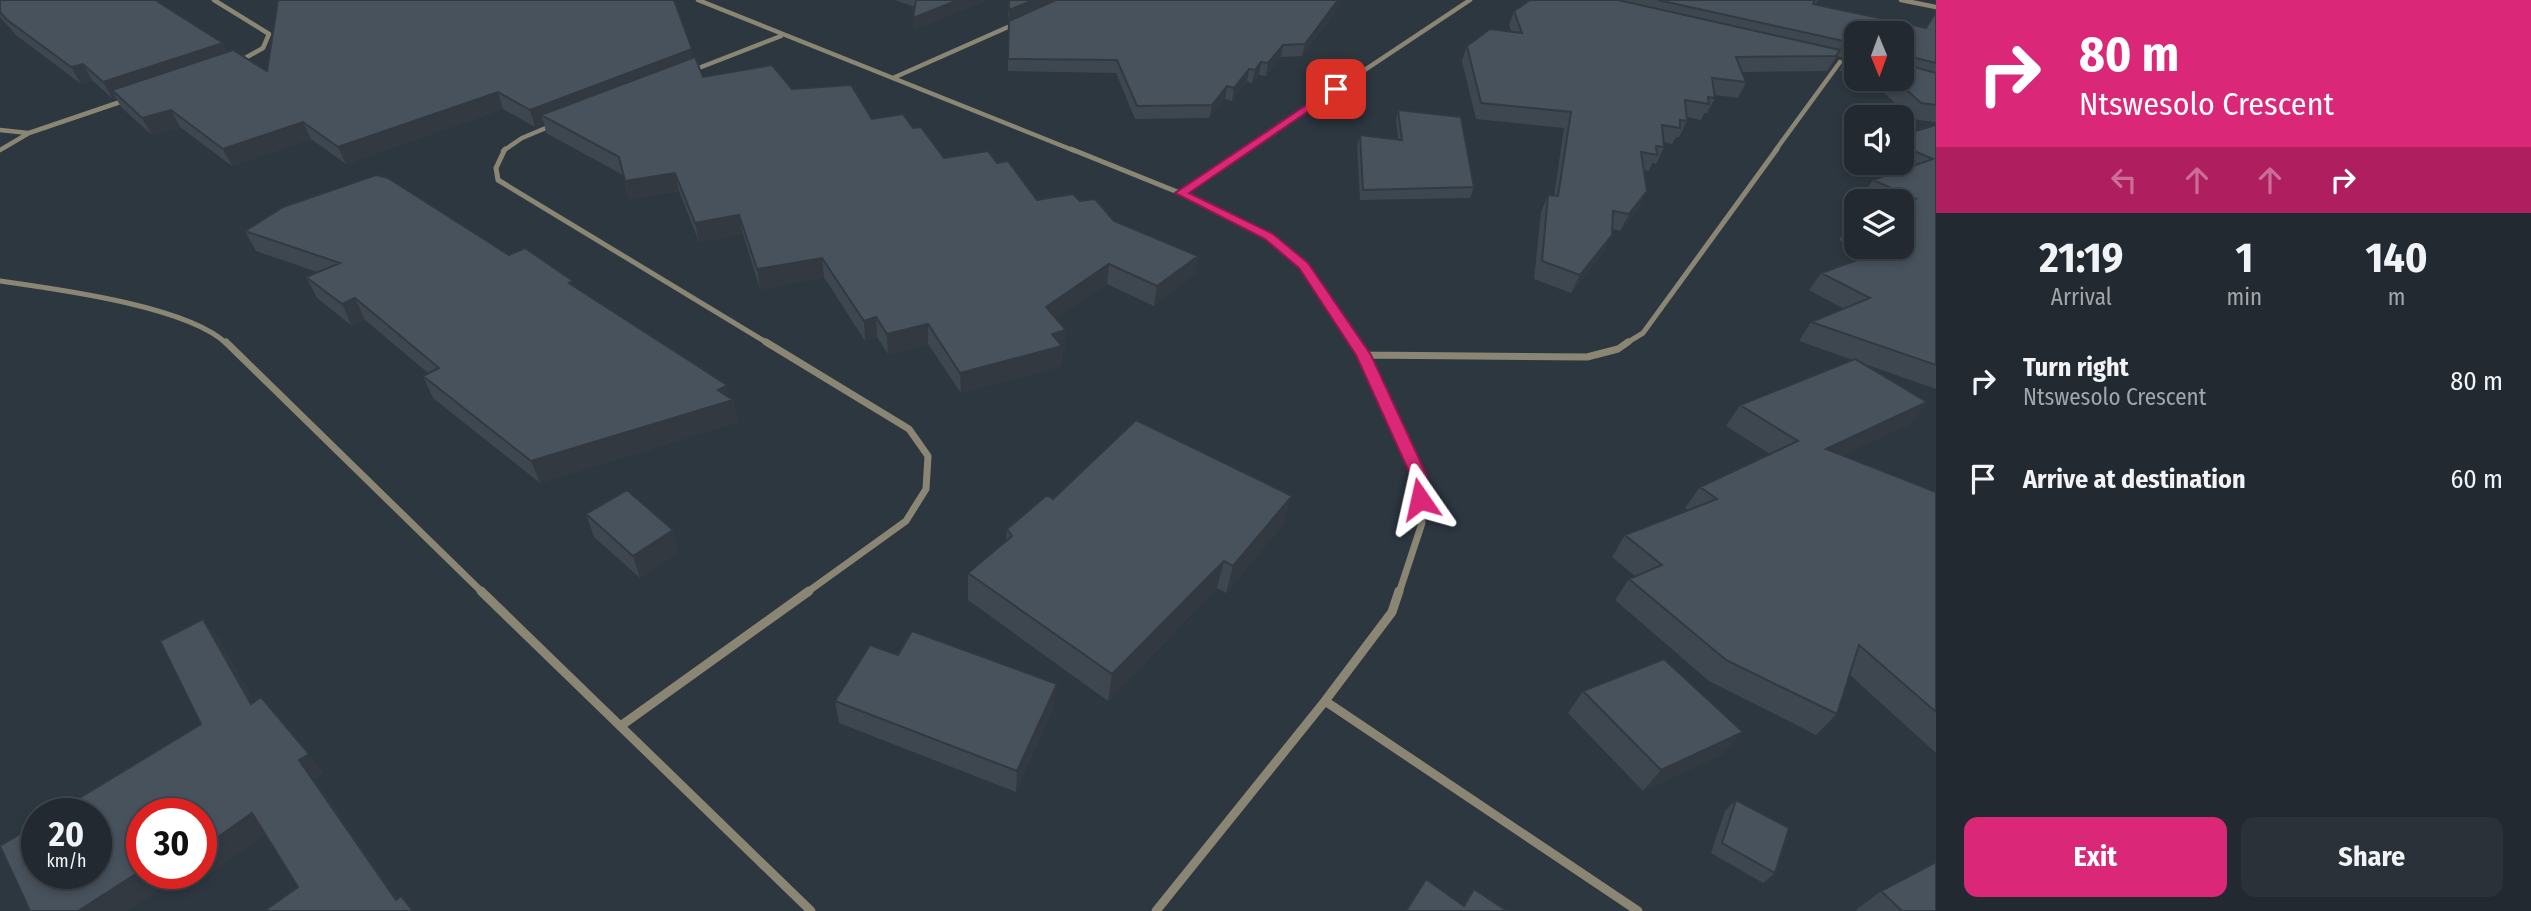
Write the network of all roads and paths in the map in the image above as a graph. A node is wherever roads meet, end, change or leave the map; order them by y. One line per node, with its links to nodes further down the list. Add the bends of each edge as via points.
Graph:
1 (214, 0): 11 (street, via 269,34 260,52)
2 (698, 0): 7 (street)
3 (1470, 0): 19 (street)
4 (1901, 0): 5 (street)
5 (1936, 7)
6 (1020, 22): 13 (street)
7 (782, 36): 12 (street); 13 (street)
8 (1827, 59): 9 (street)
9 (1840, 62): 10 (street); 21 (street, via 1643,333 1618,349 1587,357)
10 (1844, 63)
11 (228, 65)
12 (679, 76)
13 (892, 78): 19 (street)
14 (128, 99): 17 (street)
15 (564, 121): 23 (street, via 512,141 498,156 494,169 498,180 909,429 928,456 926,489 906,521)
16 (0, 130): 17 (street)
17 (29, 133): 18 (street)
18 (0, 150)
19 (1180, 193): 21 (street, via 1289,251 1304,266)
20 (0, 281): 23 (street, via 126,301 221,338)
21 (1363, 355): 22 (street, via 1419,476 1422,523 1392,612)
22 (1325, 701): 25 (street); 26 (street)
23 (622, 725): 24 (street)
24 (811, 911)
25 (1156, 911)
26 (1638, 911)

